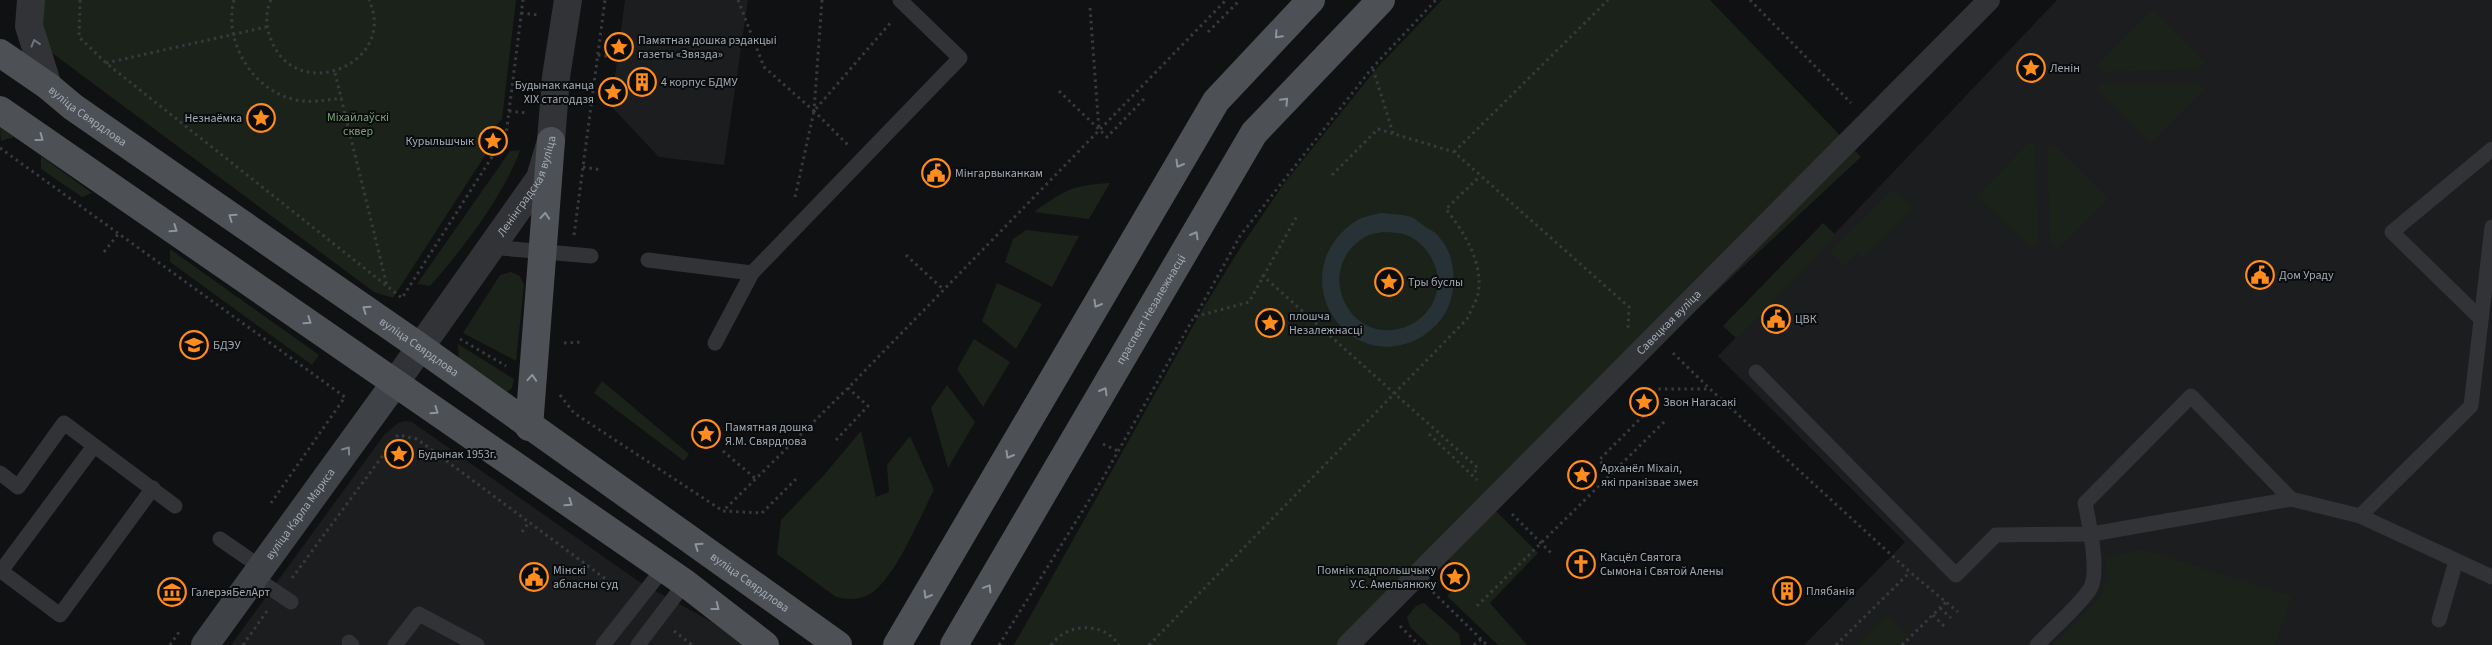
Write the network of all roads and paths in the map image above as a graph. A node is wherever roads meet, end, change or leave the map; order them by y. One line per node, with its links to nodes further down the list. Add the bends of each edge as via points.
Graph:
1 (31, 0): 30 (street, one-way to 1, via 29,26)
2 (80, 0): 27 (path, via 79,38)
3 (234, 0): 23 (path)
4 (271, 0): 21 (path)
5 (369, 0): 29 (path, via 374,28 367,48 353,63)
6 (523, 0): 61 (path, via 506,135 402,298)
7 (568, 0): 39 (street, Ленінградская вуліца, via 556,77)
8 (605, 0): 25 (path)
9 (738, 0): 35 (path, via 764,67)
10 (822, 0): 35 (path)
11 (1226, 0): 37 (path)
12 (1240, 0): 22 (path)
13 (1311, 0): 134 (main road, one-way to 134, via 1216,101)
14 (1381, 0): 135 (main road, праспект Незалежнасці, one-way to 14, via 1254,133)
15 (1436, 0): 28 (path)
16 (1608, 0): 42 (path)
17 (1750, 0): 36 (path)
18 (1989, 0): 36 (street, Савецкая вуліца)
19 (903, 3): 35 (path); 43 (lane, via 960,58)
20 (1090, 8): 37 (path)
21 (266, 27): 23 (path); 29 (path, via 274,49 290,65 312,74)
22 (1208, 32)
23 (233, 34): 27 (path); 32 (path, via 241,56 254,76 273,90 295,100 318,102)
24 (0, 52): 30 (main road, вуліца Свярдлова)
25 (598, 56): 26 (path); 44 (path)
26 (618, 58)
27 (106, 63): 61 (path)
28 (1372, 68): 38 (path); 63 (path, via 1240,236)
29 (335, 73): 32 (path)
30 (48, 86): 71 (main road, вуліца Свярдлова, one-way to 30)
31 (1059, 91): 37 (path)
32 (342, 98): 61 (path)
33 (1145, 98): 37 (path, via 1107,138)
34 (0, 110): 75 (main road, one-way to 75)
35 (814, 112): 43 (path); 51 (path)
36 (1869, 121): 66 (street, Савецкая вуліца)
37 (1099, 130): 62 (path)
38 (1393, 133)
39 (551, 141): 52 (street, Ленінградская вуліца, via 540,178); 54 (main road, one-way to 39)
40 (0, 148): 50 (path)
41 (2492, 149): 64 (lane, via 2392,232)
42 (1454, 152): 46 (path, via 1378,129); 47 (path)
43 (862, 159): 51 (lane)
44 (583, 167): 45 (path); 55 (path)
45 (602, 170)
46 (1332, 175)
47 (1480, 176): 66 (path, via 1629,307 1628,332); 79 (path, via 1446,209 1462,229 1472,250 1478,275 1477,296 1467,319)
48 (1297, 216): 60 (path)
49 (2492, 227): 64 (lane)
50 (119, 233): 53 (path); 80 (path)
51 (785, 239): 59 (lane)
52 (490, 247): 54 (lane); 71 (street, Ленінградская вуліца)
53 (104, 252)
54 (542, 253): 55 (lane); 84 (main road, one-way to 54)
55 (571, 254): 57 (lane)
56 (906, 255): 62 (path)
57 (591, 256)
58 (648, 260): 59 (lane)
59 (752, 273): 70 (lane)
60 (1262, 275): 63 (path, via 1249,302); 79 (path)
61 (387, 287)
62 (944, 290): 77 (path)
63 (1194, 318): 136 (path, via 1103,478)
64 (2481, 319): 100 (lane, via 2471,406)
65 (565, 333): 69 (path)
66 (1655, 336): 78 (path); 110 (street, Савецкая вуліца)
67 (460, 339): 73 (path)
68 (582, 342): 69 (path)
69 (564, 343): 72 (path)
70 (715, 343)
71 (420, 347): 75 (street, Ленінградская вуліца); 84 (main road, вуліца Свярдлова)
72 (563, 352)
73 (507, 366)
74 (1756, 372): 103 (lane, via 1956,575 1996,535)
75 (395, 383): 108 (main road, вуліца Карла Маркса, one-way to 75); 111 (main road, one-way to 111)
76 (560, 386): 98 (path, via 560,395 574,413)
77 (848, 388): 86 (path, via 868,406); 93 (path)
78 (1710, 389): 81 (path, via 1658,389); 109 (path)
79 (1396, 394): 92 (path, via 1478,468); 139 (path)
80 (345, 397)
81 (1650, 397): 82 (path); 91 (path, via 1648,411 1599,460)
82 (1644, 402)
83 (1666, 420): 91 (path)
84 (529, 427): 133 (main road, вуліца Свярдлова, one-way to 84)
85 (1429, 434): 89 (path)
86 (836, 440)
87 (94, 446): 90 (lane, via 64,423 18,487); 95 (lane); 95 (lane, via 1,571 60,615)
88 (723, 451): 93 (path)
89 (1462, 465)
90 (0, 473)
91 (1611, 473): 105 (path)
92 (1472, 475)
93 (756, 479): 98 (path)
94 (796, 480): 98 (path, via 762,513)
95 (153, 488): 97 (lane)
96 (2291, 499): 100 (lane); 103 (lane); 103 (lane, via 2191,396 2085,503)
97 (175, 506)
98 (724, 511)
99 (1513, 514): 105 (path)
100 (2360, 516): 107 (lane)
101 (529, 522): 102 (path); 113 (path, via 416,439 398,435); 115 (path)
102 (522, 532)
103 (2092, 534): 145 (lane, via 2095,576 2090,589)
104 (220, 539): 108 (lane)
105 (1541, 542): 106 (path); 116 (path)
106 (1553, 555)
107 (2456, 561): 112 (lane); 122 (lane)
108 (258, 572): 113 (lane); 125 (main road, вуліца Карла Маркса)
109 (1910, 572): 114 (path); 143 (path)
110 (1418, 575): 124 (path); 140 (street, Савецкая вуліца)
111 (674, 576): 115 (lane); 120 (lane); 132 (main road, one-way to 132)
112 (2492, 577)
113 (285, 599): 126 (path)
114 (1946, 602): 117 (path); 118 (path)
115 (637, 603): 129 (lane)
116 (1477, 606)
117 (1940, 608): 119 (path); 121 (path)
118 (1958, 612)
119 (1933, 615): 123 (path); 144 (path)
120 (658, 618): 130 (lane); 131 (path)
121 (1951, 618)
122 (2439, 620)
123 (1944, 626)
124 (1481, 639): 141 (path); 142 (path)
125 (205, 645)
126 (243, 645)
127 (395, 645): 128 (lane, via 419,614)
128 (477, 645)
129 (603, 645)
130 (638, 645)
131 (692, 645)
132 (765, 645)
133 (838, 645)
134 (898, 645)
135 (954, 645)
136 (999, 645)
137 (1051, 645): 138 (path, via 1066,632 1080,628 1094,628 1107,633)
138 (1119, 645)
139 (1149, 645)
140 (1348, 645)
141 (1474, 645)
142 (1487, 645)
143 (1836, 645)
144 (1902, 645)
145 (2037, 645)

